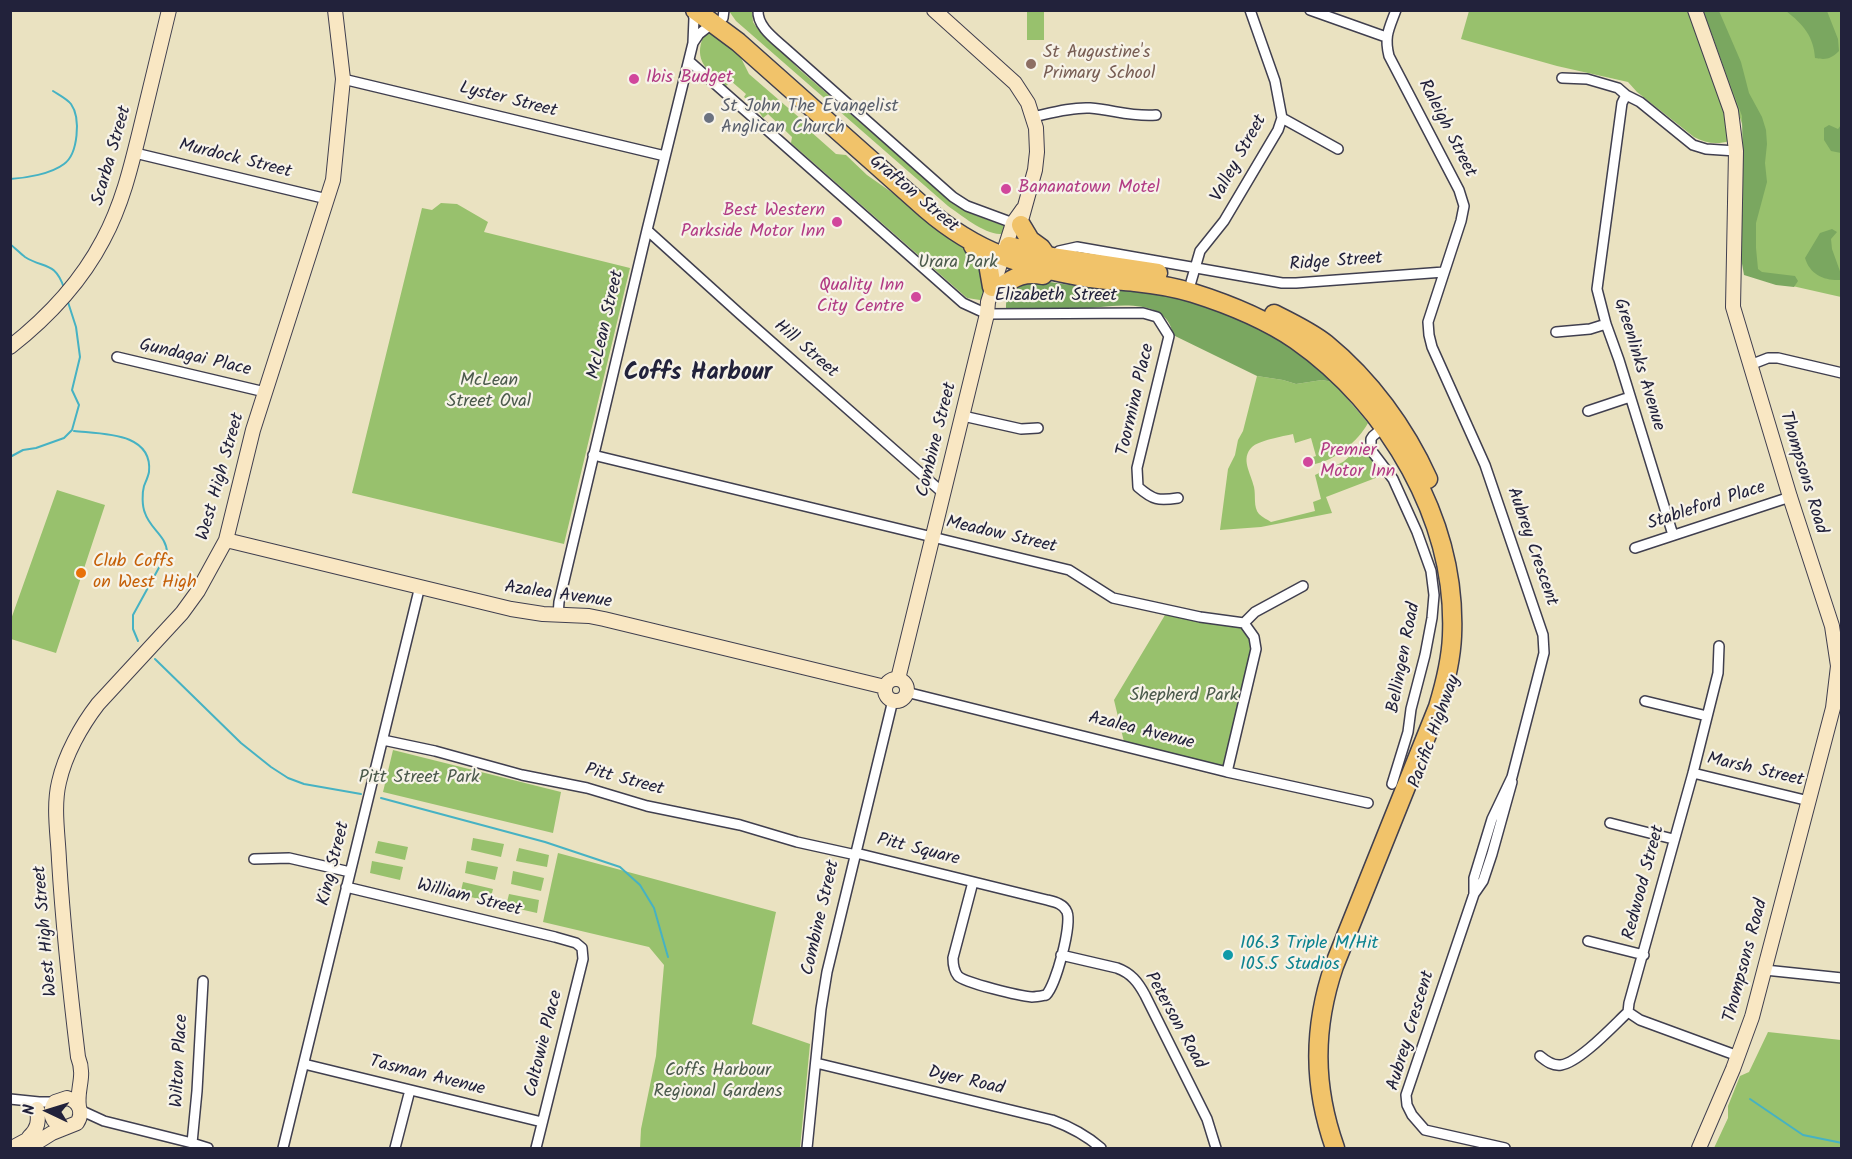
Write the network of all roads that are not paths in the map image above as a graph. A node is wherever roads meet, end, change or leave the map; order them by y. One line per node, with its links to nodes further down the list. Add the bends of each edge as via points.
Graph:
1 (169, 10): 22 (street, Scarba Street)
2 (335, 10): 15 (street, West High Street)
3 (694, 10): 10 (highway, Grafton Street); 12 (street, McLean Street)
4 (758, 10): 25 (street, Grafton Street, via 760,22 786,49 953,197 967,206)
5 (934, 10): 18 (street, Combine Street, via 1015,82)
6 (1250, 10): 19 (street, Valley Street, via 1275,81)
7 (1310, 10): 11 (street)
8 (1396, 10): 11 (street)
9 (1695, 10): 21 (street, Thompsons Road, via 1731,111)
10 (718, 16): 12 (street); 27 (highway, Grafton Street, via 738,42 944,225); 28 (highway, Grafton Street, via 955,218)
11 (1386, 37): 30 (street, Raleigh Street, via 1389,56 1464,206)
12 (693, 43): 13 (street, McLean Street)
13 (689, 61): 23 (street, McLean Street); 34 (street, Elizabeth Street, via 963,303)
14 (1562, 78): 16 (street, via 1618,87)
15 (343, 79): 23 (street, Lyster Street); 24 (street, West High Street, via 335,168)
16 (1626, 94): 21 (street, via 1693,145); 36 (street, Greenlinks Avenue, via 1597,289)
17 (1156, 115): 18 (street, via 1089,108)
18 (1033, 117): 25 (street, Combine Street, via 1035,170)
19 (1282, 118): 20 (street); 32 (street, Valley Street, via 1224,221 1200,251)
20 (1338, 149)
21 (1736, 151): 41 (street, Thompsons Road, via 1733,307)
22 (135, 153): 24 (street, Murdock Street); 39 (street, Scarba Street, via 104,240 54,308)
23 (665, 156): 26 (street, McLean Street)
24 (327, 199): 43 (street, West High Street)
25 (1019, 219): 28 (street, Combine Street); 29 (highway, via 1030,240)
26 (647, 230): 49 (street, McLean Street); 50 (street, Hill Street)
27 (970, 242): 28 (highway, Grafton Street); 33 (highway, via 988,264)
28 (1008, 252): 29 (highway, Grafton Street); 31 (highway, Grafton Street, via 1042,268); 33 (street, Combine Street)
29 (1050, 253): 32 (highway, Grafton Street)
30 (1444, 272): 32 (street, Ridge Street, via 1296,283); 38 (street, Raleigh Street, via 1428,322)
31 (1092, 279): 32 (highway, Grafton Street); 33 (highway, via 1084,282 1024,274)
32 (1187, 279): 47 (highway, Pacific Highway, via 1254,304 1326,344 1380,399)
33 (996, 287): 34 (street, Combine Street, via 995,303)
34 (987, 314): 35 (street, Elizabeth Street, via 1143,313); 46 (street, Combine Street)
35 (1157, 317): 52 (street, Toormina Place, via 1169,336 1137,468 1138,487 1150,498)
36 (1606, 324): 37 (street); 44 (street, Greenlinks Avenue)
37 (1556, 332)
38 (1429, 335): 110 (street, Aubrey Crescent, via 1485,465 1543,635 1544,653 1512,777 1492,819 1474,878 1474,894 1406,1095 1407,1106 1425,1130)
39 (10, 347)
40 (117, 357): 43 (street, Gundagai Place)
41 (1750, 365): 42 (street, via 1778,358); 51 (street, Thompsons Road)
42 (1842, 373)
43 (265, 392): 55 (street, West High Street)
44 (1630, 397): 45 (street); 53 (street, Greenlinks Avenue)
45 (1588, 411)
46 (963, 416): 48 (street, via 1021,429); 50 (street, Combine Street)
47 (1390, 423): 71 (street, Bellingen Road, via 1371,439 1371,450 1393,479 1417,532 1431,571 1434,595 1408,732); 108 (highway, Pacific Highway, via 1436,529 1449,580 1452,637 1438,707 1334,966 1323,1003 1319,1086); 109 (highway, Pacific Highway, via 1416,454 1443,516 1462,597 1462,642 1460,667 1446,716 1332,1007 1330,1083)
48 (1038, 428)
49 (593, 455): 54 (street, Meadow Street); 59 (street, McLean Street)
50 (943, 493): 54 (street, Combine Street)
51 (1790, 497): 53 (street, Stableford Place); 72 (street, Thompsons Road, via 1832,626 1838,666 1833,708)
52 (1178, 498)
53 (1673, 535): 56 (street, Stableford Place)
54 (933, 537): 60 (street, Meadow Street, via 1070,570 1113,598); 62 (street, Combine Street)
55 (226, 540): 57 (street, Azalea Avenue); 96 (street, West High Street, via 182,613 90,714 61,776 57,803 60,884 78,1057)
56 (1635, 548)
57 (420, 586): 59 (street, Azalea Avenue, via 511,609); 68 (street, King Street)
58 (1303, 586): 60 (street, via 1255,612)
59 (558, 615): 63 (street, Azalea Avenue, via 604,619)
60 (1244, 623): 69 (street, via 1254,637 1256,649)
61 (1719, 646): 67 (street, Redwood Street, via 1718,673)
62 (898, 679): 63 (street); 64 (street, via 904,683)
63 (885, 687): 65 (street, via 887,696)
64 (906, 692): 65 (street); 69 (street, Azalea Avenue)
65 (893, 700): 76 (street, Combine Street)
66 (1645, 701): 67 (street)
67 (1707, 716): 70 (street, Redwood Street)
68 (383, 740): 76 (street, Pitt Street); 78 (street, King Street)
69 (1227, 772): 73 (street, Azalea Avenue)
70 (1693, 773): 72 (street, Marsh Street); 75 (street, Redwood Street)
71 (1392, 784)
72 (1809, 801): 85 (street, Thompsons Road)
73 (1368, 803)
74 (1610, 823): 75 (street)
75 (1673, 839): 83 (street, Redwood Street)
76 (856, 854): 79 (street, Pitt Square); 91 (street, Combine Street, via 825,981)
77 (254, 859): 78 (street, via 289,858)
78 (350, 872): 80 (street, King Street)
79 (973, 882): 84 (street, Pitt Square, via 1061,905 1068,922); 84 (street, Pitt Square, via 953,958 958,976 969,982 1040,997 1053,986)
80 (346, 887): 82 (street, William Street, via 576,943); 92 (street, King Street)
81 (1588, 941): 83 (street)
82 (582, 948): 97 (street, Caltowie Place, via 583,959)
83 (1644, 954): 88 (street, Redwood Street)
84 (1061, 955): 107 (street, Peterson Road, via 1125,971 1136,981 1207,1119)
85 (1765, 970): 86 (street); 90 (street, Thompsons Road)
86 (1842, 978)
87 (203, 981): 99 (street, Wilton Place)
88 (1628, 1012): 89 (street, via 1568,1063 1553,1065); 90 (street)
89 (1540, 1056)
90 (1738, 1056): 111 (street, Thompsons Road)
91 (816, 1063): 105 (street, Combine Street); 106 (street, Dyer Road, via 1052,1120 1088,1136)
92 (304, 1064): 93 (street, Tasman Avenue); 102 (street, King Street)
93 (410, 1090): 97 (street, Tasman Avenue); 103 (street)
94 (10, 1099): 95 (street); 96 (street, via 39,1102)
95 (37, 1109): 96 (street); 98 (street, via 37,1127)
96 (66, 1112): 98 (street); 99 (street)
97 (543, 1122): 104 (street, Caltowie Place)
98 (28, 1143): 100 (street)
99 (192, 1143): 101 (street)
100 (12, 1149)
101 (208, 1149)
102 (283, 1149)
103 (395, 1149)
104 (536, 1149)
105 (807, 1149)
106 (1101, 1149)
107 (1216, 1149)
108 (1335, 1149)
109 (1347, 1149)
110 (1505, 1149)
111 (1699, 1149)

